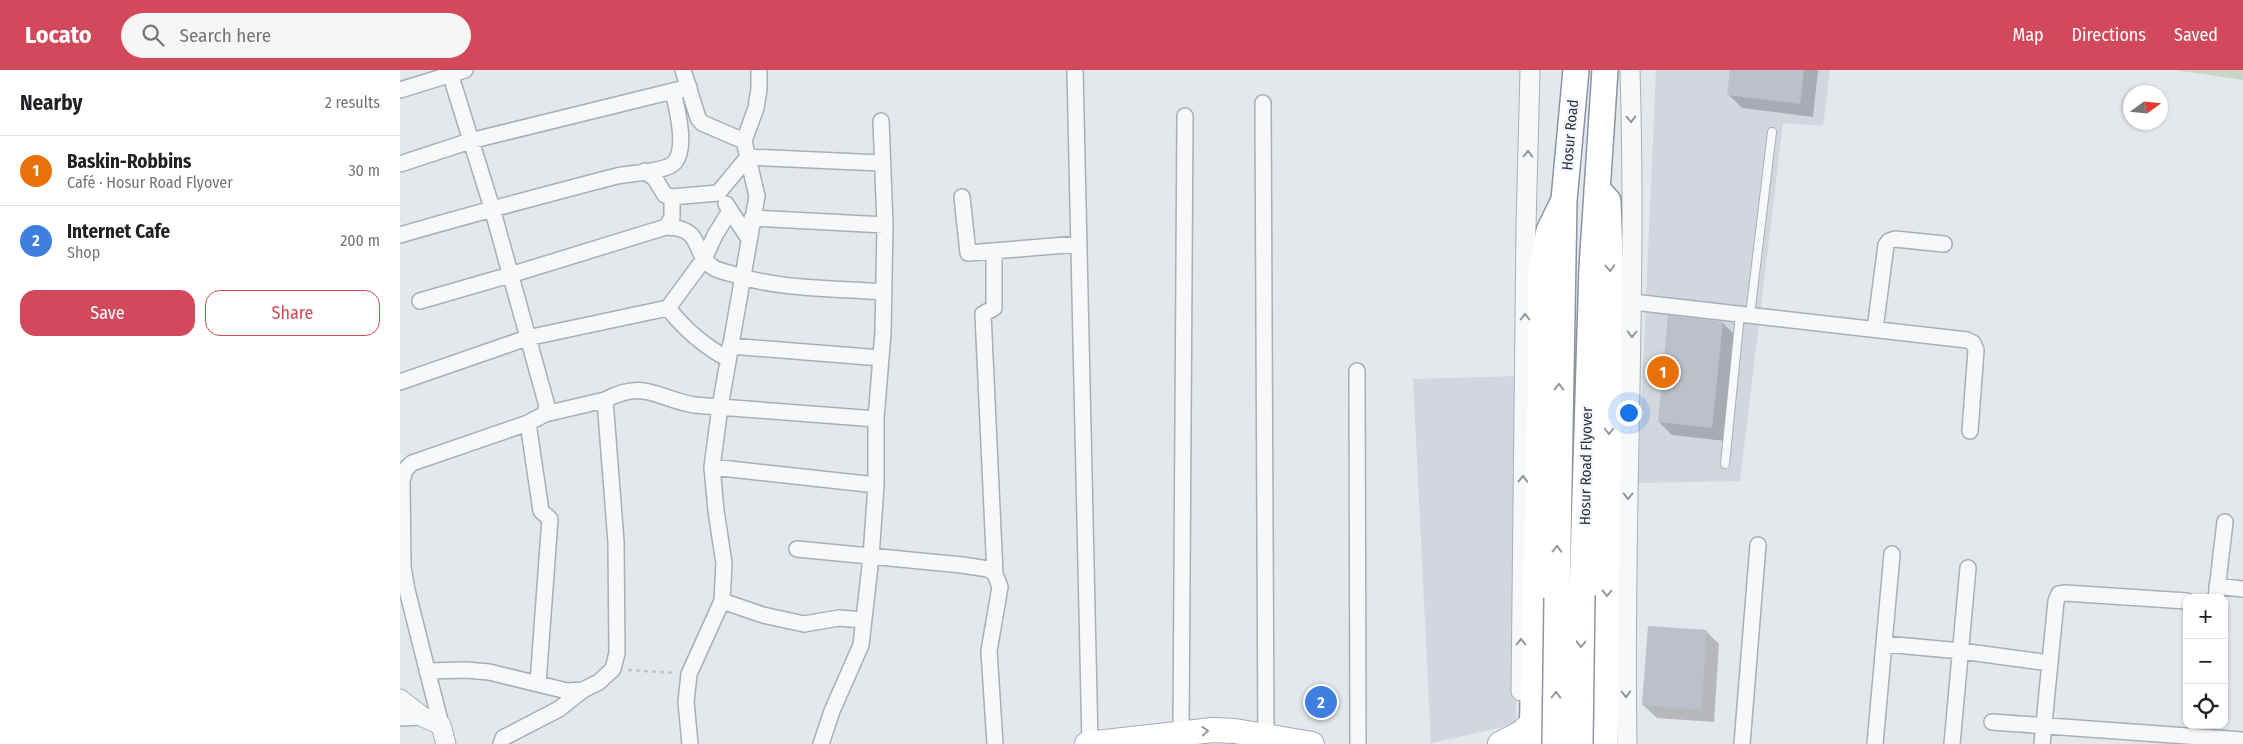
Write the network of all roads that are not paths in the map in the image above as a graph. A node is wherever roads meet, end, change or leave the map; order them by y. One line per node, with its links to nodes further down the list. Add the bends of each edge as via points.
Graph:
1 (465, 70): 9 (street)
2 (683, 70): 10 (street)
3 (759, 70): 18 (street, via 756,108)
4 (1075, 70): 35 (street)
5 (1530, 70): 87 (street, one-way to 5, via 1521,699)
6 (1576, 70): 27 (highway, Hosur Road)
7 (1605, 70): 23 (highway, Hosur Road)
8 (1630, 70): 43 (street, one-way to 43)
9 (449, 72): 11 (street); 17 (street)
10 (688, 87): 12 (street); 18 (street, via 702,123)
11 (400, 90)
12 (673, 91): 17 (street); 22 (street, via 681,152 675,162 665,168)
13 (1263, 103): 90 (street)
14 (1185, 116): 86 (street)
15 (880, 121): 20 (street)
16 (1772, 132): 45 (lane)
17 (470, 141): 21 (street); 28 (street)
18 (744, 141): 19 (street)
19 (748, 157): 20 (street); 24 (street); 30 (street, via 757,196)
20 (881, 163): 31 (street)
21 (400, 164)
22 (645, 171): 25 (street, via 655,178 665,195); 28 (street)
23 (1597, 189): 75 (highway, one-way to 75, via 1608,201); 103 (highway, Hosur Road Flyover, one-way to 103, bridge, via 1588,375)
24 (718, 193): 25 (street); 29 (street)
25 (672, 197): 32 (street, via 672,218)
26 (962, 197): 37 (street, via 968,253)
27 (1564, 200): 87 (highway, via 1549,231 1541,270); 102 (highway, Hosur Road Flyover, one-way to 27, bridge)
28 (492, 208): 33 (street); 39 (street)
29 (730, 210): 34 (street); 38 (street)
30 (752, 218): 31 (street); 34 (street)
31 (885, 225): 41 (street)
32 (666, 227): 38 (street, via 680,227 692,235); 39 (street)
33 (400, 235)
34 (749, 239): 40 (street)
35 (1079, 244): 37 (street); 98 (street)
36 (1944, 244): 46 (street, via 1889,241)
37 (994, 251): 67 (street, via 994,308 983,314)
38 (704, 259): 40 (street, via 714,268); 44 (street)
39 (510, 276): 42 (street); 47 (street)
40 (742, 277): 41 (street, via 770,283); 48 (street)
41 (884, 292): 49 (street)
42 (420, 301)
43 (1633, 302): 45 (street); 75 (street, one-way to 75)
44 (668, 308): 47 (street); 48 (street, via 707,348)
45 (1745, 314): 46 (street); 58 (lane)
46 (1875, 329): 57 (street, via 1973,343 1976,350)
47 (527, 338): 51 (street); 54 (street, via 547,406)
48 (729, 353): 49 (street); 53 (street)
49 (881, 358): 55 (street)
50 (1357, 371): 100 (street)
51 (400, 382)
52 (605, 400): 53 (street, via 628,390 646,390 679,403); 54 (street); 79 (street, via 616,542 617,652 613,669 599,682)
53 (720, 407): 55 (street); 59 (street)
54 (545, 414): 56 (street)
55 (876, 419): 60 (street)
56 (528, 422): 77 (street, via 412,463 405,470 402,481 403,567); 78 (street, via 541,511 550,519)
57 (1970, 431)
58 (1725, 464)
59 (712, 467): 60 (street); 70 (street, via 724,563)
60 (876, 485): 65 (street)
61 (2225, 522): 69 (street)
62 (1758, 545): 104 (street)
63 (797, 549): 65 (street)
64 (1892, 554): 73 (street)
65 (871, 557): 67 (street, via 962,564 988,569); 72 (street)
66 (1968, 568): 74 (street)
67 (996, 574): 97 (street, via 1000,588 989,651)
68 (2243, 589): 69 (street)
69 (2217, 592)
70 (722, 601): 72 (street, via 804,624 839,618); 95 (street, via 689,674 686,702)
71 (2183, 601): 76 (street, via 2059,594)
72 (863, 620): 96 (street, via 861,645)
73 (1885, 644): 74 (street); 105 (street)
74 (1962, 651): 76 (street); 106 (street)
75 (1616, 655): 92 (highway, one-way to 92)
76 (2050, 663): 84 (street)
77 (427, 671): 78 (street, via 489,672); 85 (street)
78 (538, 683): 79 (street)
79 (583, 690): 94 (street, via 559,709 503,738)
80 (400, 700): 81 (street)
81 (423, 717): 82 (street); 85 (street)
82 (400, 718)
83 (1992, 722): 84 (street)
84 (2044, 725): 88 (street); 107 (street)
85 (441, 726): 93 (street)
86 (1181, 732): 89 (main road, one-way to 89); 98 (main road)
87 (1532, 733): 92 (street); 101 (main road, via 1521,733)
88 (2200, 735): 91 (street)
89 (1239, 738): 90 (main road)
90 (1266, 740): 99 (main road)
91 (2243, 740)
92 (1612, 742)
93 (446, 744)
94 (501, 744)
95 (690, 744)
96 (821, 744)
97 (995, 744)
98 (1089, 744)
99 (1312, 744)
100 (1358, 744)
101 (1500, 744)
102 (1555, 744)
103 (1580, 744)
104 (1742, 744)
105 (1875, 744)
106 (1952, 744)
107 (2042, 744)

